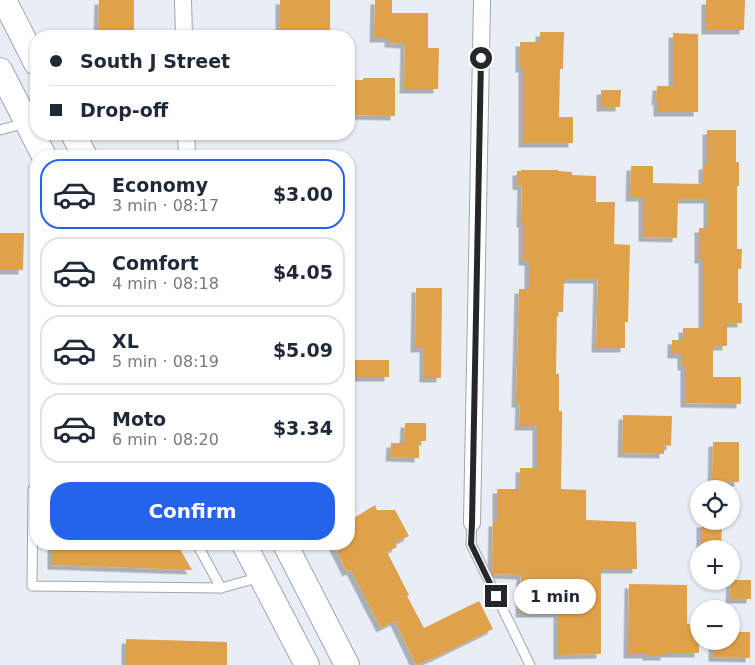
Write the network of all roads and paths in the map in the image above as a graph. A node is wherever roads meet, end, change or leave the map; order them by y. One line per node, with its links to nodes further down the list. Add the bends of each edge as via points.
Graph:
1 (4, 0): 5 (main road)
2 (183, 0): 4 (street)
3 (482, 0): 10 (street)
4 (184, 30)
5 (30, 51)
6 (0, 70): 7 (main road)
7 (27, 122): 8 (main road); 9 (lane)
8 (30, 128)
9 (0, 130)
10 (472, 523): 19 (lane, via 471,544)
11 (32, 550): 16 (lane, via 32,586)
12 (201, 550): 16 (lane)
13 (247, 550): 15 (main road)
14 (288, 550): 18 (main road)
15 (262, 577): 16 (lane); 17 (main road)
16 (221, 588)
17 (307, 665)
18 (347, 665)
19 (530, 665)

